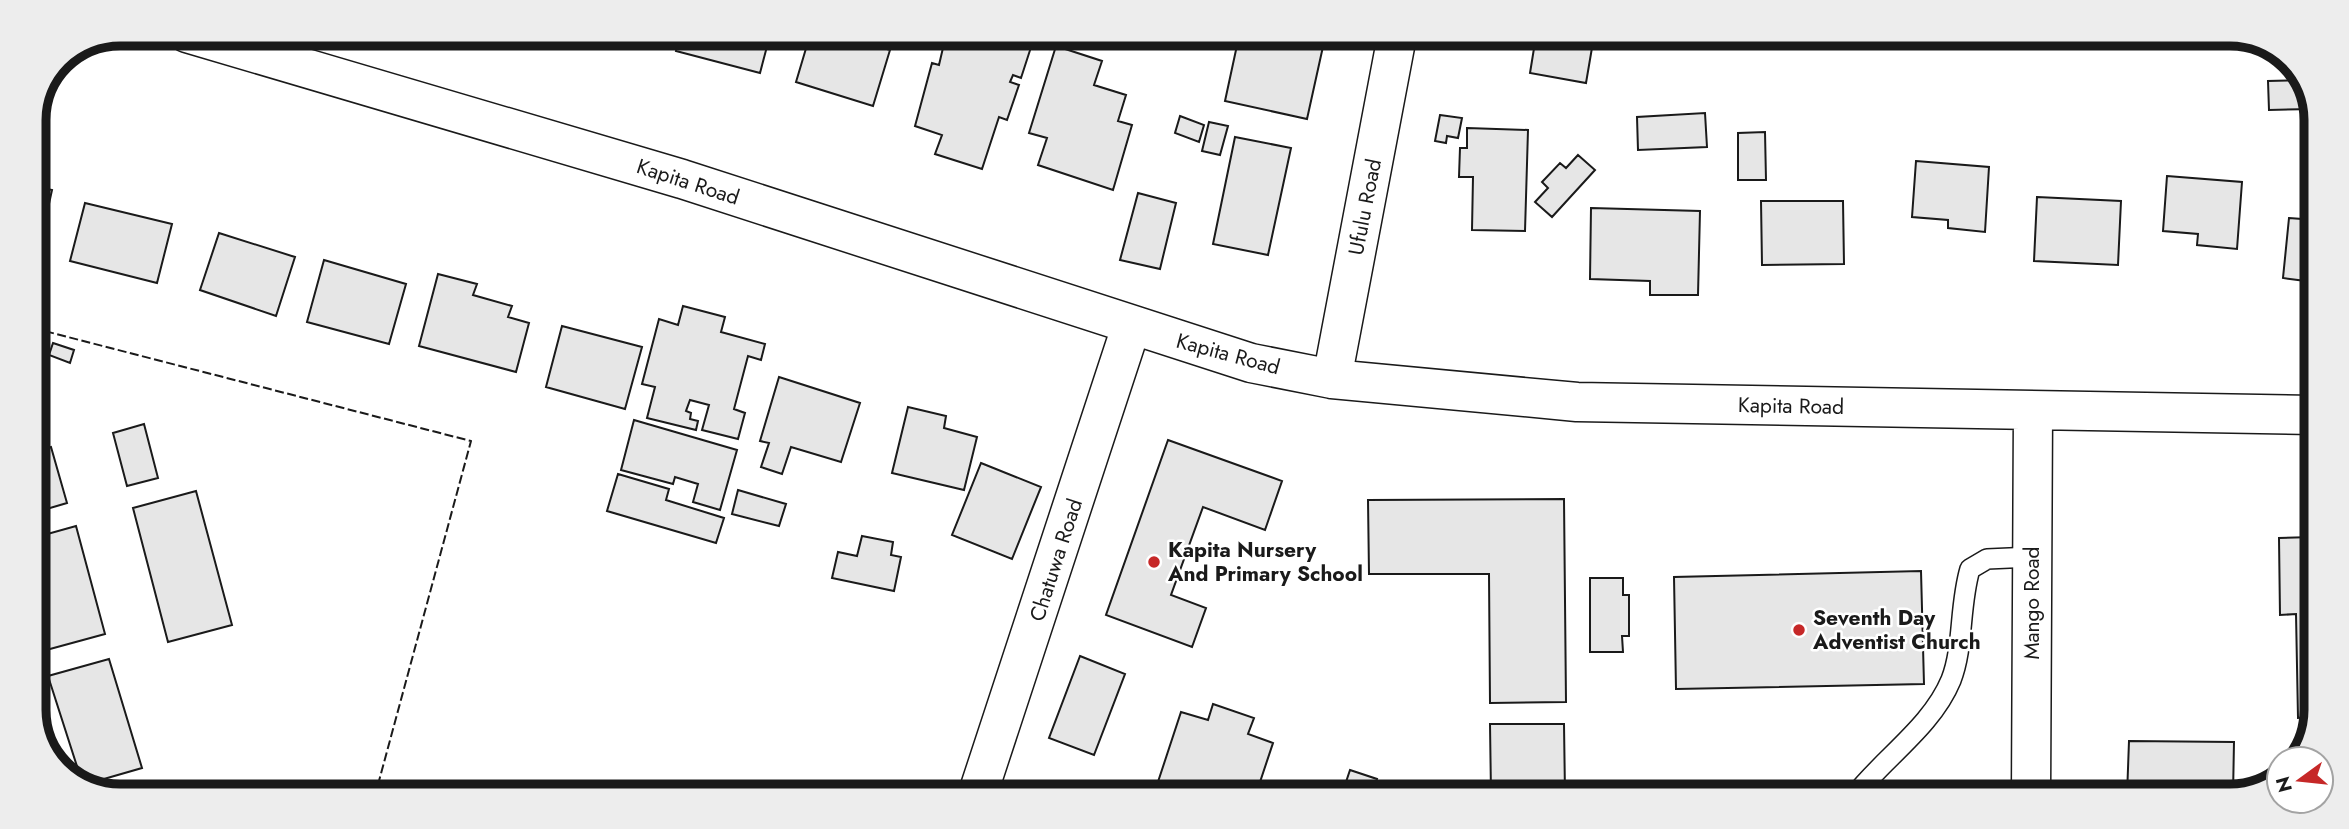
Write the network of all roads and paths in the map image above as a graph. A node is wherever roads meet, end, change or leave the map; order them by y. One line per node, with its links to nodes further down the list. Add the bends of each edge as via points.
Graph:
1 (231, 46): 3 (street, Kapita Road, via 682,179)
2 (1395, 46): 4 (street, Ufulu Road)
3 (1131, 327): 4 (street, Kapita Road, via 1251,363); 8 (street, Chatuwa Road)
4 (1332, 379): 5 (street, Kapita Road, via 1577,402)
5 (2033, 411): 6 (street, Kapita Road); 7 (street, Mango Road)
6 (2304, 415)
7 (2032, 557): 9 (lane, via 1987,559 1970,569 1961,598 1960,636 1951,680 1921,726); 10 (street, Mango Road)
8 (981, 784)
9 (1863, 784)
10 (2031, 784)

